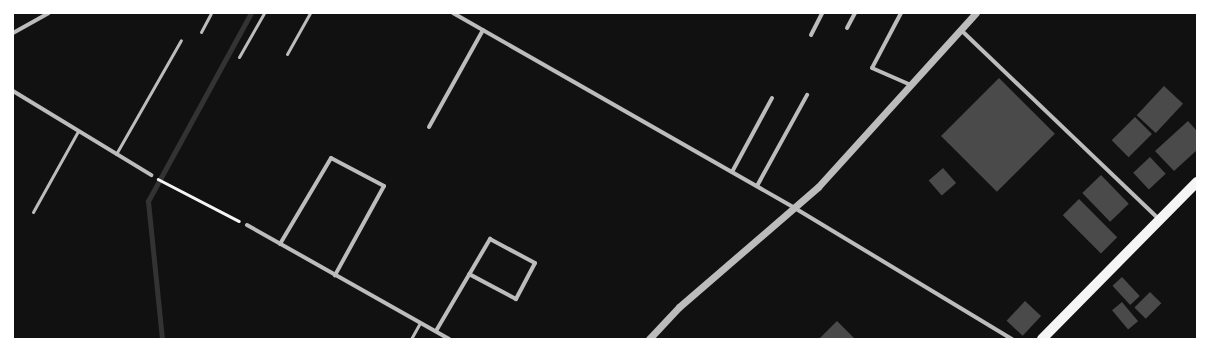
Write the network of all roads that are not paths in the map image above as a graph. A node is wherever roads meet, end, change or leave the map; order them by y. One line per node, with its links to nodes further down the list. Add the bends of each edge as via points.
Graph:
1 (49, 13): 14 (street)
2 (211, 13): 13 (lane)
3 (264, 13): 18 (lane)
4 (310, 13): 17 (lane)
5 (453, 13): 11 (street)
6 (822, 13): 15 (street)
7 (855, 13): 10 (street)
8 (901, 13): 19 (street, via 872,68)
9 (976, 13): 12 (street)
10 (847, 28)
11 (483, 30): 23 (street); 26 (street)
12 (961, 30): 19 (street); 32 (street)
13 (201, 32)
14 (13, 33)
15 (811, 35)
16 (181, 40): 25 (lane)
17 (287, 54)
18 (239, 57)
19 (911, 85): 30 (street, via 818,187)
20 (13, 91): 24 (street)
21 (807, 95): 29 (street)
22 (772, 98): 26 (street)
23 (429, 127)
24 (78, 130): 25 (street); 31 (lane)
25 (116, 154): 27 (street)
26 (732, 172): 29 (street)
27 (151, 175)
28 (1197, 182): 32 (main road)
29 (757, 186): 30 (street)
30 (793, 207): 41 (street, via 679,307); 42 (street)
31 (33, 212)
32 (1160, 219): 43 (main road)
33 (246, 225): 34 (street)
34 (280, 244): 36 (street); 36 (street, via 332,158 384,186)
35 (469, 274): 35 (street, via 490,239 535,263 516,299); 38 (street)
36 (335, 275): 37 (street)
37 (420, 323): 38 (street); 39 (lane)
38 (436, 331): 40 (street)
39 (411, 339)
40 (449, 339)
41 (649, 339)
42 (1012, 339)
43 (1042, 339)

